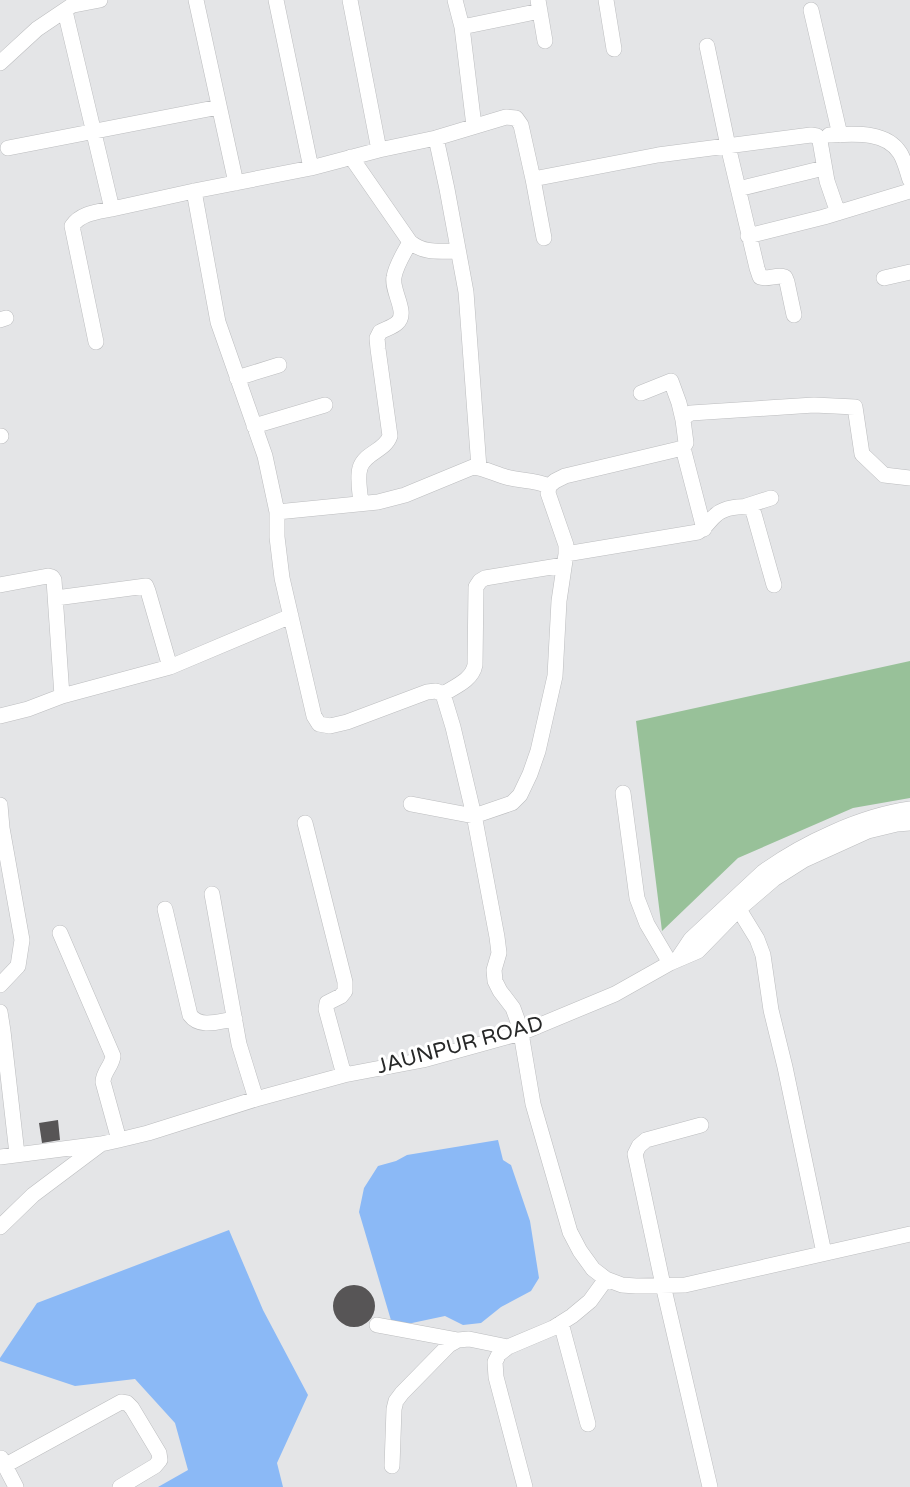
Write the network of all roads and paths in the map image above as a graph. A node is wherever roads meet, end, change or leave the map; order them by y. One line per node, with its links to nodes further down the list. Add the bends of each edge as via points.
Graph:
1 (100, 0): 7 (street)
2 (196, 0): 15 (street)
3 (276, 0): 25 (street)
4 (350, 0): 23 (street)
5 (455, 0): 10 (street)
6 (606, 0): 13 (street)
7 (73, 5): 14 (street, via 37,29); 17 (street)
8 (539, 5): 10 (street); 11 (street)
9 (811, 10): 18 (street)
10 (462, 27): 16 (street)
11 (545, 41)
12 (707, 46): 21 (street)
13 (614, 50)
14 (0, 63)
15 (219, 107): 17 (street); 29 (street)
16 (474, 126): 20 (street); 27 (street, via 516,118)
17 (93, 132): 22 (street); 33 (street)
18 (840, 135): 19 (street); 28 (street, via 866,135 889,143 900,153)
19 (817, 136): 21 (street); 26 (street)
20 (436, 138): 23 (street); 38 (street)
21 (728, 146): 27 (street); 30 (street)
22 (8, 148)
23 (379, 150): 24 (street)
24 (351, 157): 25 (street); 37 (street)
25 (310, 168): 29 (street)
26 (825, 168): 30 (street); 34 (street)
27 (533, 179): 36 (street)
28 (910, 180)
29 (236, 183): 31 (street)
30 (738, 189): 35 (street)
31 (194, 191): 33 (street); 44 (street, via 218,322)
32 (910, 191): 34 (street)
33 (112, 209): 42 (street, via 77,219 72,226)
34 (838, 213): 35 (street)
35 (748, 236): 41 (street, via 760,277 780,275 787,282)
36 (544, 238)
37 (410, 242): 38 (street, via 426,251); 54 (street, via 393,279 401,318 380,332 378,338 390,436 388,443 361,465)
38 (458, 251): 50 (street, via 466,292)
39 (910, 272): 40 (street)
40 (884, 278)
41 (794, 315)
42 (96, 342)
43 (279, 364): 44 (street)
44 (237, 378): 48 (street)
45 (641, 393): 47 (street, via 671,381)
46 (326, 405): 48 (street)
47 (684, 420): 49 (street); 51 (street, via 699,412 813,405 855,407 862,454 885,475)
48 (254, 426): 56 (street)
49 (683, 447): 52 (street, via 565,476); 57 (street)
50 (479, 468): 52 (street); 54 (street, via 467,468 405,495)
51 (910, 478)
52 (549, 486): 58 (street, via 566,545)
53 (771, 498): 55 (street)
54 (361, 503): 56 (street)
55 (746, 506): 57 (street, via 719,512); 60 (street, via 754,514)
56 (277, 512): 62 (street, via 280,567)
57 (704, 529): 58 (street)
58 (565, 560): 64 (street, via 480,581 476,587 474,672); 71 (street, via 555,676 538,751 520,795 512,803)
59 (0, 585): 61 (street, via 48,576 54,580)
60 (774, 585)
61 (56, 598): 63 (street, via 146,586); 65 (street)
62 (291, 616): 63 (street); 64 (street, via 319,724 347,722 427,692)
63 (170, 667): 65 (street)
64 (443, 694): 71 (street)
65 (62, 696): 66 (street)
66 (0, 716)
67 (623, 794): 79 (street, via 637,898 647,924)
68 (411, 804): 71 (street)
69 (0, 805): 74 (street)
70 (910, 809): 76 (street, via 868,819 821,838 763,872)
71 (474, 816): 84 (street, via 497,937 495,981 513,1008)
72 (305, 823): 85 (street, via 345,982 345,991 327,1003 326,1009)
73 (910, 823): 76 (street, JAUNPUR ROAD, via 868,831 804,860)
74 (1, 828): 80 (street, via 22,940 18,966)
75 (212, 894): 82 (street)
76 (736, 905): 79 (street, JAUNPUR ROAD, via 698,951); 94 (street, via 762,955)
77 (165, 909): 82 (street, via 190,1015 201,1024)
78 (60, 933): 88 (street, via 112,1056 103,1082)
79 (673, 962): 84 (street, JAUNPUR ROAD, via 615,994)
80 (1, 982)
81 (0, 1012): 83 (street)
82 (234, 1019): 86 (street)
83 (2, 1031): 90 (street)
84 (521, 1034): 85 (street, JAUNPUR ROAD, via 423,1060); 95 (street, via 533,1104 570,1232 593,1269)
85 (344, 1075): 86 (street, JAUNPUR ROAD)
86 (256, 1099): 88 (street, JAUNPUR ROAD)
87 (701, 1125): 96 (street, via 646,1140 635,1154)
88 (119, 1140): 89 (street, JAUNPUR ROAD)
89 (101, 1144): 90 (street, JAUNPUR ROAD); 92 (street)
90 (17, 1154): 91 (street, JAUNPUR ROAD)
91 (0, 1157)
92 (0, 1227)
93 (910, 1234): 94 (street)
94 (824, 1253): 96 (street, via 685,1285)
95 (606, 1279): 96 (street, via 622,1285); 97 (street, via 590,1301)
96 (663, 1285): 107 (street)
97 (561, 1323): 100 (street); 101 (street)
98 (378, 1325): 99 (street)
99 (458, 1340): 100 (street); 103 (street, via 396,1401)
100 (508, 1347): 106 (street, via 495,1362 495,1377)
101 (588, 1424)
102 (2, 1461): 104 (street); 105 (street, via 121,1402 127,1403 160,1460)
103 (392, 1466)
104 (16, 1487)
105 (120, 1487)
106 (525, 1487)
107 (710, 1487)

